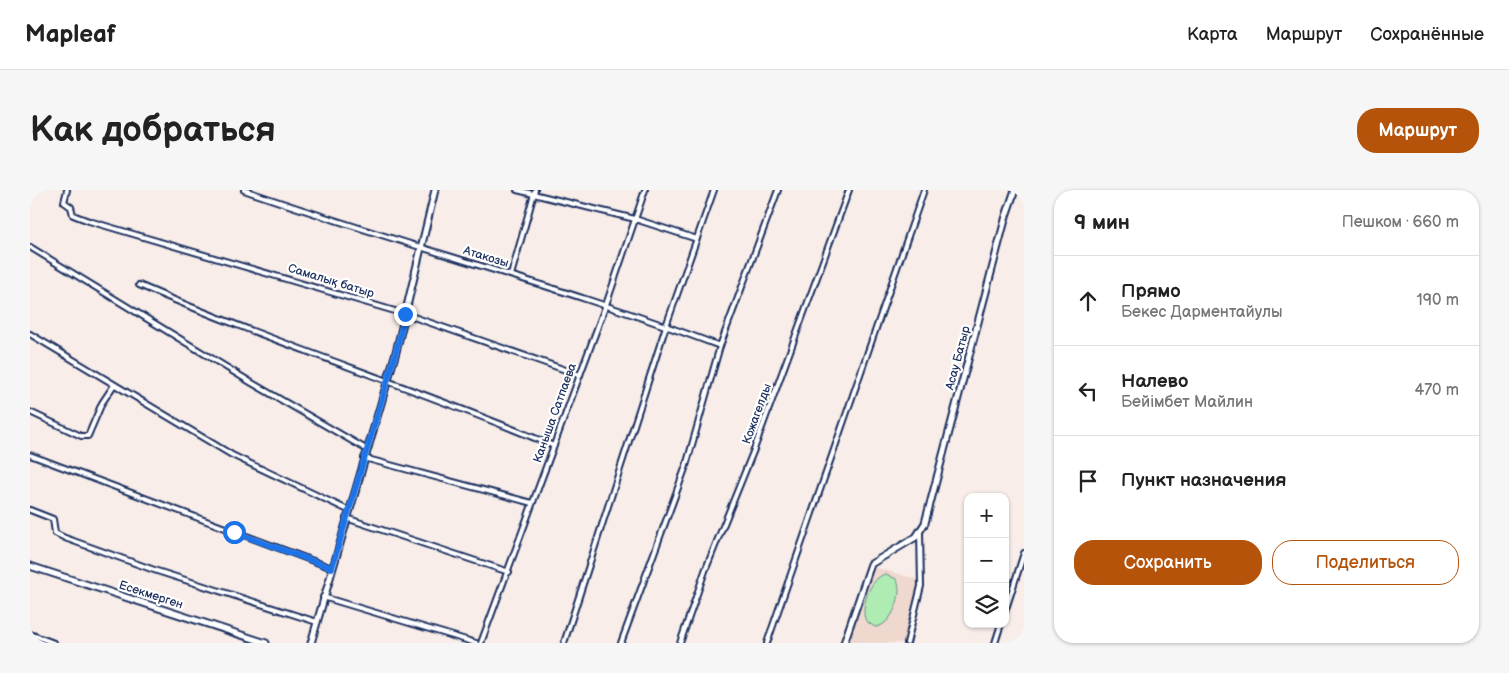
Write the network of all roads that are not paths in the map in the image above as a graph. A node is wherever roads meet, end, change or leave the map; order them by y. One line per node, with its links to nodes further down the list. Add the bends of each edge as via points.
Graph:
1 (67, 190): 19 (street, Самалық батыр, via 64,202 71,207 73,214 152,241 241,264)
2 (244, 190): 15 (street, Атакозы)
3 (435, 190): 15 (street)
4 (517, 190): 11 (street)
5 (645, 190): 12 (street, Каныша Сатпаева)
6 (714, 190): 13 (street)
7 (778, 190): 22 (street)
8 (850, 190): 52 (street, Кожагелды)
9 (924, 190): 53 (street)
10 (1015, 190): 35 (street, Асау Батыр, via 925,523)
11 (534, 192): 12 (street); 16 (street)
12 (636, 219): 13 (street); 18 (street, Каныша Сатпаева)
13 (696, 239): 20 (street)
14 (30, 246): 28 (street)
15 (421, 248): 16 (street, Атакозы); 19 (street)
16 (511, 275): 18 (street, Атакозы)
17 (139, 285): 24 (street, via 204,313)
18 (606, 305): 20 (street, Атакозы); 23 (street, Каныша Сатпаева)
19 (405, 314): 23 (street, Самалық батыр); 24 (street)
20 (666, 326): 22 (street, Атакозы); 50 (street)
21 (30, 334): 25 (street)
22 (720, 346): 51 (street, via 686,466)
23 (580, 375): 27 (street, Каныша Сатпаева)
24 (388, 380): 27 (street); 28 (street)
25 (114, 385): 26 (street, via 102,403 88,436 81,436); 33 (street, via 232,455)
26 (30, 412)
27 (554, 446): 31 (street, Каныша Сатпаева)
28 (366, 449): 30 (street)
29 (30, 455): 38 (street)
30 (364, 458): 31 (street); 33 (street)
31 (532, 504): 39 (street, Каныша Сатпаева)
32 (30, 510): 42 (street, via 52,520 55,533 65,538)
33 (348, 510): 34 (street)
34 (346, 518): 38 (street); 39 (street)
35 (920, 531): 54 (street, via 916,537 872,564); 55 (street, Асау Батыр, via 921,586)
36 (1024, 553): 41 (street)
37 (30, 566): 46 (street, Eсекмерген)
38 (332, 568): 40 (street)
39 (509, 572): 49 (street, Каныша Сатпаева)
40 (323, 597): 42 (street); 48 (street)
41 (1009, 600)
42 (317, 622): 47 (street)
43 (1000, 628): 56 (street)
44 (30, 634): 45 (street)
45 (54, 643)
46 (266, 643)
47 (310, 643)
48 (476, 643)
49 (481, 643)
50 (564, 643)
51 (620, 643)
52 (680, 643)
53 (767, 643)
54 (844, 643)
55 (907, 643)
56 (996, 643)

